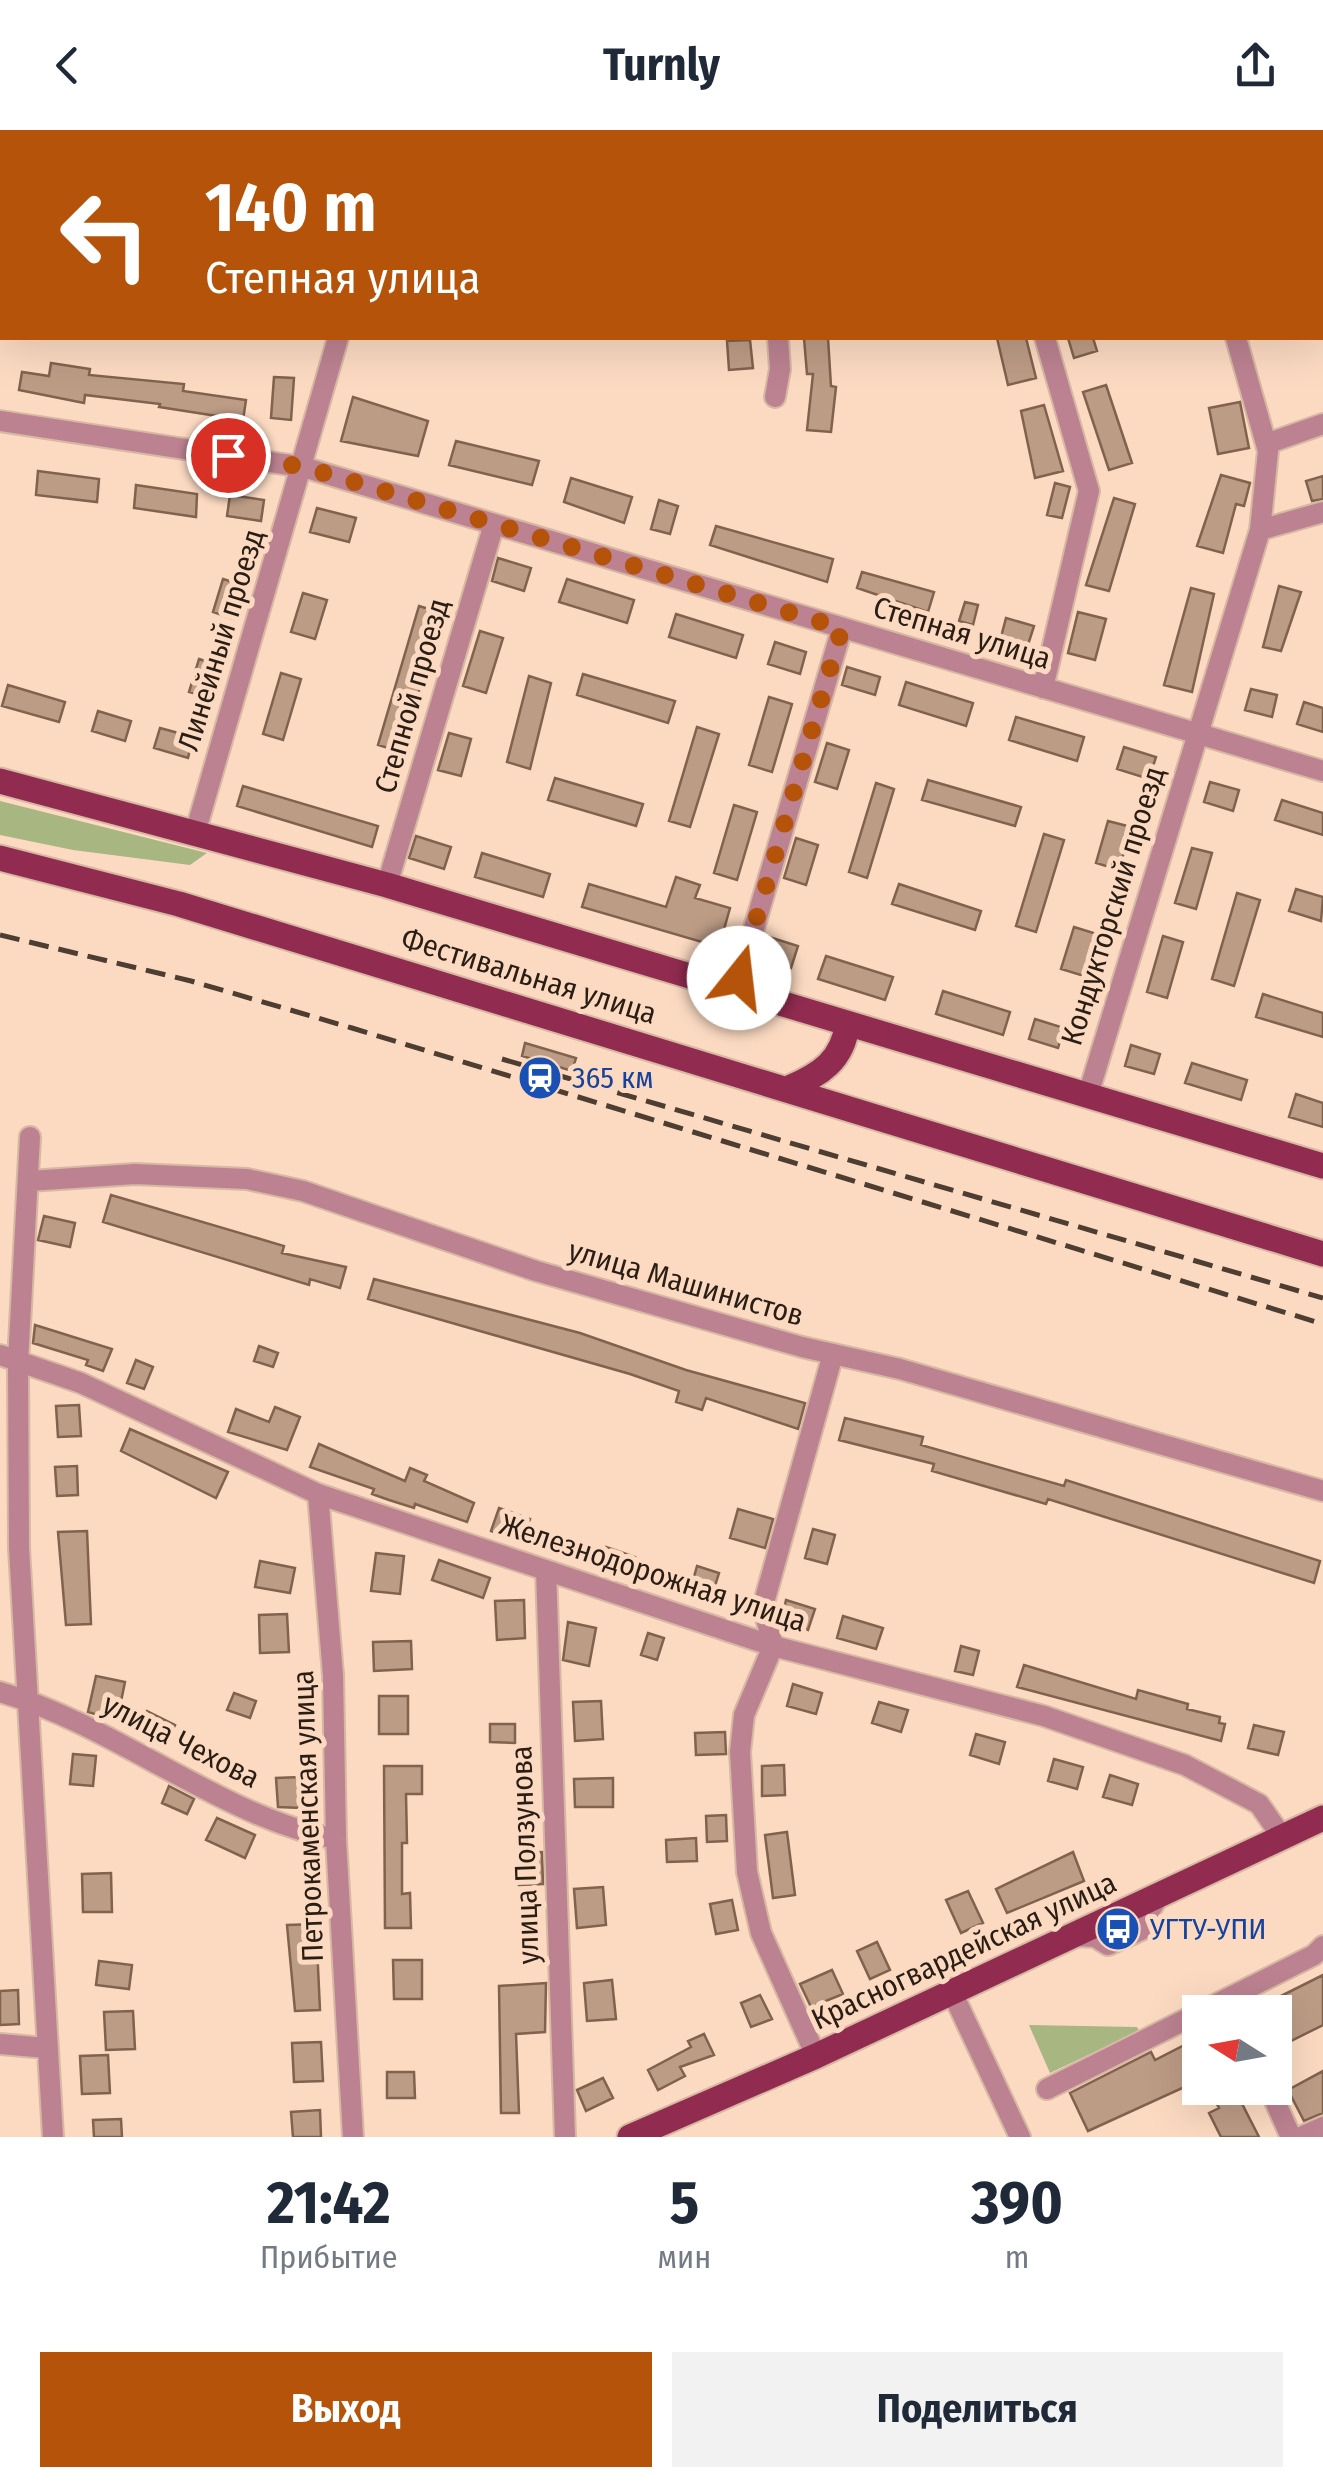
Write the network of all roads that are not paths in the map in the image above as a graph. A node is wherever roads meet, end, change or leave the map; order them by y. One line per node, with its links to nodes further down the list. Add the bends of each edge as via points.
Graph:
1 (337, 340): 9 (street, Линейный проезд)
2 (778, 340): 5 (street)
3 (1046, 340): 14 (street, via 1088,491)
4 (1237, 340): 8 (street, Кондукторский проезд)
5 (775, 397)
6 (0, 420): 9 (street, Степная улица)
7 (1323, 424): 8 (street)
8 (1266, 444): 12 (street, Кондукторский проезд)
9 (304, 467): 11 (street, Степная улица); 18 (street, Линейный проезд)
10 (1323, 512): 12 (street)
11 (494, 524): 13 (street, Степная улица); 20 (street, Степной проезд)
12 (1260, 530): 15 (street, Кондукторский проезд)
13 (842, 628): 14 (street, Степная улица); 21 (street)
14 (1042, 688): 15 (street, Степная улица)
15 (1196, 734): 16 (street, Степная улица); 24 (street, Кондукторский проезд)
16 (1323, 772)
17 (0, 781): 18 (main road, Фестивальная улица)
18 (196, 830): 20 (main road, Фестивальная улица)
19 (0, 858): 23 (main road, Фестивальная улица, via 179,904)
20 (386, 885): 21 (main road, Фестивальная улица)
21 (734, 993): 22 (main road, Фестивальная улица)
22 (847, 1024): 23 (main road, via 828,1067); 24 (main road, Фестивальная улица)
23 (789, 1088): 28 (main road, Фестивальная улица)
24 (1088, 1095): 26 (main road, Фестивальная улица)
25 (30, 1137): 27 (street)
26 (1323, 1166)
27 (29, 1181): 29 (street, улица Машинистов, via 134,1174 247,1179 524,1268); 30 (street)
28 (1323, 1254)
29 (833, 1354): 31 (street, улица Машинистов); 34 (street, via 763,1606)
30 (9, 1358): 32 (street, Железнодорожная улица, via 81,1383); 36 (street)
31 (1323, 1491)
32 (318, 1494): 33 (street, Железнодорожная улица); 39 (street, Петрокаменская улица, via 333,1675)
33 (546, 1570): 34 (street, Железнодорожная улица); 50 (street, улица Ползунова)
34 (772, 1646): 38 (street, Железнодорожная улица, via 1044,1716 1169,1759 1260,1804); 44 (street, via 744,1715 747,1872 760,1933)
35 (0, 1692): 36 (street, улица Чехова)
36 (27, 1700): 39 (street, улица Чехова, via 278,1824); 43 (street)
37 (1323, 1818): 38 (main road, Красногвардейская улица)
38 (1282, 1837): 41 (main road, Красногвардейская улица)
39 (336, 1839): 49 (street, Петрокаменская улица)
40 (1323, 1946): 45 (street)
41 (952, 1992): 44 (main road, Красногвардейская улица); 52 (street)
42 (0, 2044): 43 (street)
43 (46, 2048): 48 (street)
44 (816, 2056): 51 (main road, Красногвардейская улица)
45 (1047, 2088)
46 (1277, 2105): 53 (street)
47 (1323, 2126): 54 (street)
48 (53, 2137)
49 (353, 2137)
50 (565, 2137)
51 (630, 2137)
52 (1020, 2137)
53 (1291, 2137)
54 (1300, 2137)

